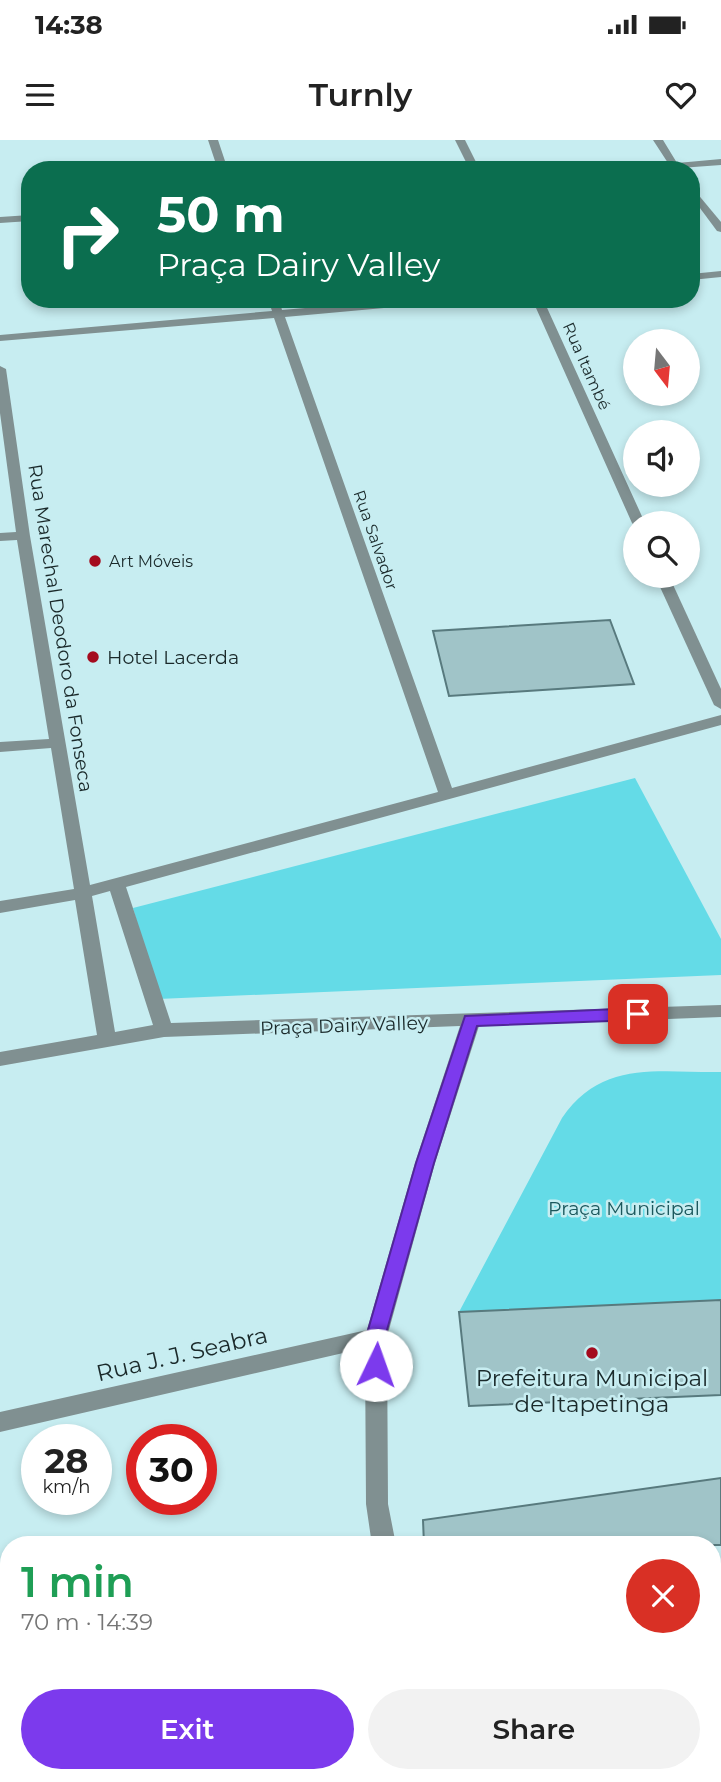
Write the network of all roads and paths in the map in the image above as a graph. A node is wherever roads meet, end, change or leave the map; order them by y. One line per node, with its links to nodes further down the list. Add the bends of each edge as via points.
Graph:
1 (213, 140): 4 (street)
2 (460, 140): 5 (street)
3 (657, 140): 6 (street)
4 (220, 161)
5 (470, 161)
6 (672, 161)
7 (721, 162): 8 (street)
8 (700, 164)
9 (700, 201): 12 (street)
10 (21, 219): 11 (street)
11 (0, 220)
12 (721, 229)
13 (721, 274): 14 (street)
14 (700, 276)
15 (276, 308): 18 (street, Rua Salvador)
16 (347, 308): 18 (street)
17 (541, 308): 21 (street, Rua Itambé)
18 (278, 314): 19 (street); 29 (street, Rua Salvador)
19 (0, 338)
20 (0, 369): 22 (street, Rua Marechal Deodoro da Fonseca)
21 (634, 511)
22 (23, 536): 23 (street); 27 (street, Rua Marechal Deodoro da Fonseca)
23 (0, 537)
24 (667, 588): 25 (street)
25 (721, 705)
26 (721, 720): 29 (street)
27 (58, 743): 28 (street); 31 (street, Rua Marechal Deodoro da Fonseca)
28 (0, 747)
29 (446, 792): 30 (street)
30 (116, 882): 31 (street); 35 (street)
31 (82, 893): 32 (street); 36 (street)
32 (0, 907)
33 (721, 1011): 34 (street, Praça Dairy Valley)
34 (471, 1021): 35 (street, Praça Dairy Valley); 38 (street)
35 (164, 1030): 36 (street, Praça Dairy Valley)
36 (107, 1039): 37 (street, Praça Dairy Valley)
37 (0, 1059)
38 (376, 1337): 39 (street, Rua J. J. Seabra); 40 (street, via 377,1504)
39 (0, 1422)
40 (382, 1536)

